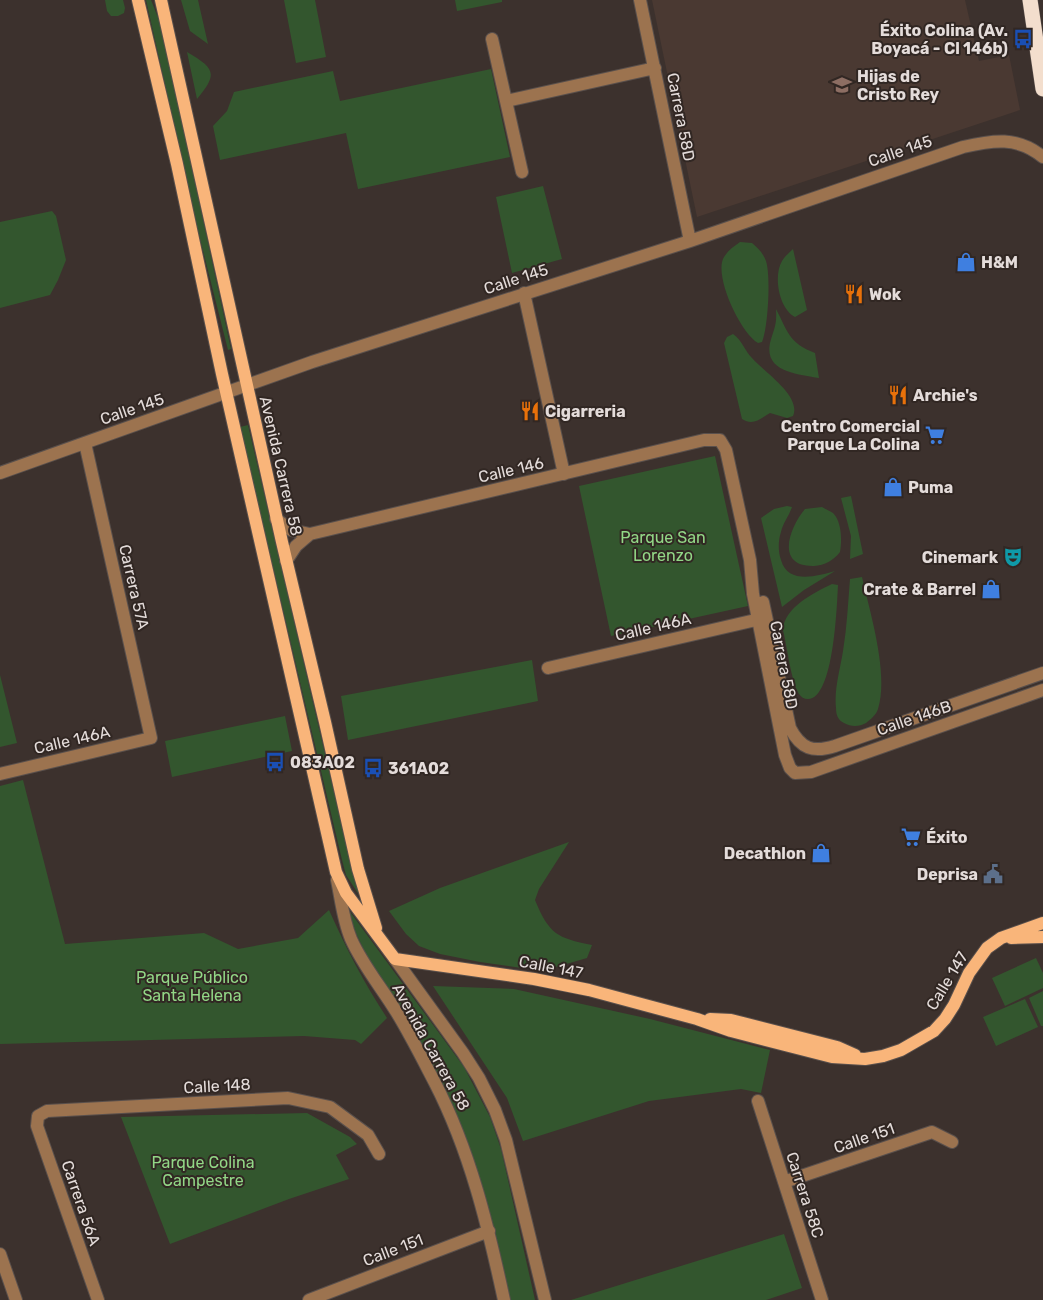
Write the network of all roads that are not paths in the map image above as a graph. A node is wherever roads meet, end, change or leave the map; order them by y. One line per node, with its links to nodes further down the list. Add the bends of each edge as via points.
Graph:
1 (138, 0): 14 (main road, Avenida Carrera 58)
2 (162, 0): 13 (main road, Avenida Carrera 58)
3 (640, 0): 6 (street, Carrera 58D)
4 (1030, 0): 7 (highway)
5 (492, 39): 8 (street)
6 (655, 68): 8 (street); 11 (street, Carrera 58D)
7 (1043, 88)
8 (506, 101): 10 (street)
9 (1043, 156): 11 (street, Calle 145, via 1015,142 990,141 963,147)
10 (522, 172)
11 (690, 241): 12 (street, Calle 145)
12 (524, 293): 13 (street, Calle 145); 18 (street)
13 (246, 386): 14 (street, Calle 145); 19 (main road, Avenida Carrera 58)
14 (226, 393): 16 (street, Calle 145); 30 (main road, Avenida Carrera 58)
15 (720, 440): 18 (street, Calle 146, via 704,440); 22 (street, Carrera 58D, via 726,450 750,560 753,594)
16 (85, 443): 17 (street, Calle 145); 26 (street, Carrera 57A)
17 (2, 468)
18 (564, 474): 20 (street, Calle 146)
19 (276, 519): 20 (street, via 291,530); 21 (main road, Avenida Carrera 58)
20 (310, 534): 21 (street)
21 (286, 561): 32 (main road, Avenida Carrera 58, via 358,869)
22 (762, 619): 23 (street, Calle 146A); 27 (street, Carrera 58D, via 790,728); 28 (street, Carrera 58D, via 785,755)
23 (548, 668)
24 (1043, 673): 27 (street, Calle 146B, via 835,746 814,750)
25 (1043, 690): 28 (street, Calle 146B, via 811,772)
26 (151, 738): 29 (street, Calle 146A)
27 (806, 747)
28 (795, 773)
29 (0, 774)
30 (336, 872): 32 (main road, Avenida Carrera 58, via 346,893); 45 (street, Avenida Carrera 58, via 351,938 364,965 397,1012 436,1084 465,1153)
31 (1043, 923): 34 (main road, Calle 147)
32 (379, 937): 35 (main road, Avenida Carrera 58)
33 (1043, 937): 34 (main road)
34 (1001, 938): 39 (main road, Calle 147, via 978,959 954,1005 934,1031 901,1050)
35 (395, 960): 36 (main road, Calle 147, via 534,979); 51 (street, Avenida Carrera 58, via 463,1053 495,1110 506,1140)
36 (697, 1019): 37 (main road, Calle 147, via 731,1020); 38 (main road, Calle 147)
37 (785, 1029): 38 (main road, via 778,1039); 39 (main road, Calle 147)
38 (772, 1041): 39 (main road, Calle 147, via 832,1057)
39 (865, 1059)
40 (758, 1101): 44 (street, Carrera 58C)
41 (38, 1116): 43 (street, Calle 148, via 47,1111 288,1098 330,1107 368,1135); 48 (street, Carrera 56A, via 37,1126)
42 (952, 1142): 44 (street, Calle 151, via 932,1132)
43 (379, 1154)
44 (784, 1182): 52 (street, Carrera 58C)
45 (489, 1231): 49 (street, Calle 151); 50 (street, Avenida Carrera 58)
46 (0, 1254): 47 (street)
47 (16, 1300)
48 (98, 1300)
49 (309, 1300)
50 (504, 1300)
51 (545, 1300)
52 (822, 1300)

